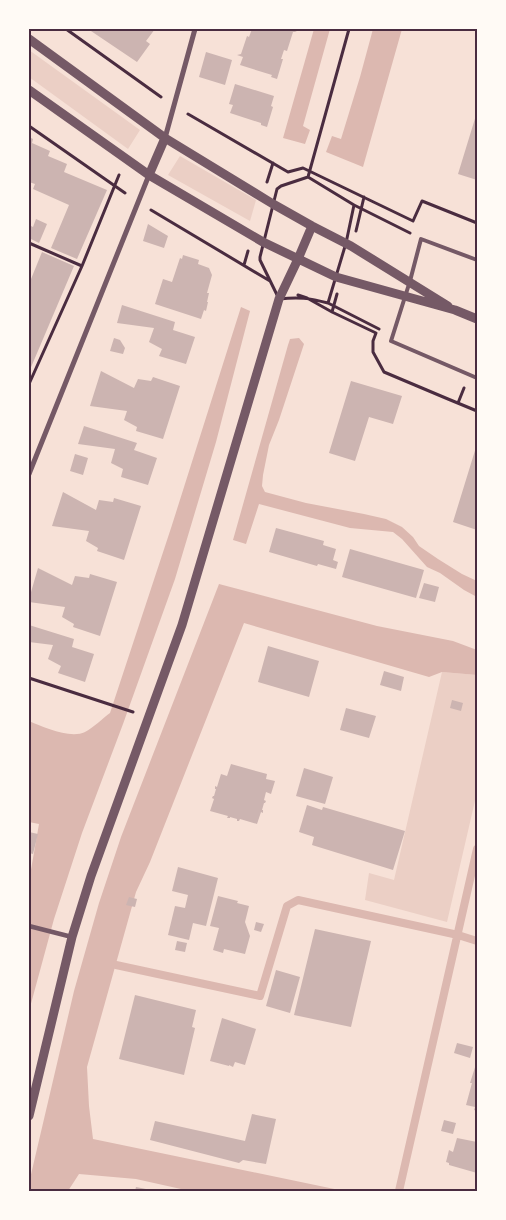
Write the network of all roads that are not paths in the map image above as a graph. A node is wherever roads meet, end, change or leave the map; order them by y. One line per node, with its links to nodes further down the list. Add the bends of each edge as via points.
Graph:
1 (195, 29): 4 (street)
2 (29, 39): 4 (street)
3 (29, 90): 5 (street)
4 (165, 138): 5 (street); 6 (street)
5 (150, 175): 7 (street); 14 (street)
6 (312, 226): 7 (street); 9 (street, via 346,242)
7 (298, 259): 10 (street, via 336,277); 16 (street, via 279,299 182,625)
8 (477, 260): 9 (lane, via 421,239)
9 (410, 281): 10 (lane); 11 (street)
10 (405, 296): 11 (street); 13 (lane, via 391,341)
11 (455, 310): 12 (street)
12 (477, 319)
13 (477, 378)
14 (29, 474)
15 (29, 926): 16 (street)
16 (72, 937): 17 (street)
17 (29, 1116)

